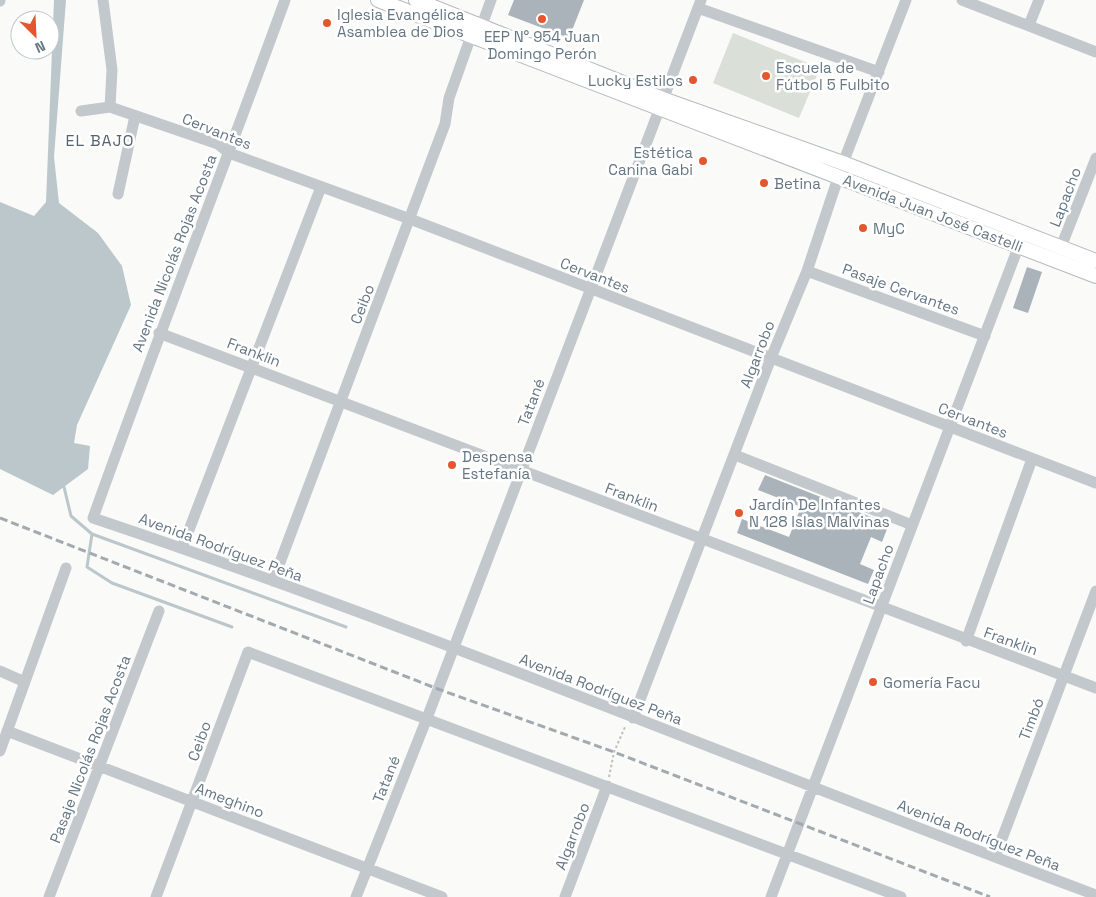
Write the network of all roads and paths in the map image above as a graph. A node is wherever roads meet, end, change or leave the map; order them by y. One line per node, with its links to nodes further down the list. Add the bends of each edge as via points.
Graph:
1 (103, 0): 16 (street, via 112,70)
2 (284, 0): 19 (street, Avenida Nicolás Rojas Acosta)
3 (378, 0): 12 (main road, Avenida Juan José Castelli)
4 (416, 0): 10 (main road, Avenida Juan José Castelli)
5 (491, 0): 10 (street)
6 (906, 0): 14 (street, Algarrobo)
7 (962, 0): 11 (street)
8 (1039, 0): 11 (street)
9 (699, 4): 14 (street); 15 (street, Tatané)
10 (482, 25): 15 (main road, Avenida Juan José Castelli)
11 (1029, 25): 13 (street)
12 (471, 36): 15 (main road, Avenida Juan José Castelli); 25 (street, Ceibo, via 450,98 445,124)
13 (1096, 52)
14 (879, 72): 21 (street, Algarrobo)
15 (661, 103): 21 (main road, Avenida Juan José Castelli); 22 (main road, Avenida Juan José Castelli); 31 (street, Tatané)
16 (110, 107): 17 (street, Cervantes); 18 (street, Cervantes)
17 (81, 111)
18 (135, 116): 19 (street, Cervantes, via 218,144); 24 (street)
19 (229, 153): 23 (street, Cervantes); 32 (street, Avenida Nicolás Rojas Acosta)
20 (1096, 158): 27 (street, Lapacho)
21 (843, 163): 22 (street, Algarrobo); 26 (main road, Avenida Juan José Castelli)
22 (840, 177): 26 (main road, Avenida Juan José Castelli); 29 (street, Algarrobo)
23 (321, 187): 25 (street, Cervantes); 35 (street)
24 (118, 194)
25 (410, 219): 31 (street, Cervantes); 36 (street, Ceibo)
26 (1022, 240): 27 (main road, Avenida Juan José Castelli); 30 (main road, Avenida Juan José Castelli); 33 (street, Lapacho)
27 (1061, 247): 28 (main road, Avenida Juan José Castelli)
28 (1096, 261)
29 (807, 271): 33 (street, Pasaje Cervantes); 34 (street, Algarrobo)
30 (1096, 276)
31 (590, 289): 34 (street, Cervantes); 40 (street, Tatané)
32 (158, 333): 35 (street, Franklin); 42 (street, Avenida Nicolás Rojas Acosta)
33 (985, 336): 37 (street, Lapacho)
34 (771, 358): 37 (street, Cervantes); 38 (street, Algarrobo)
35 (251, 367): 36 (street, Franklin); 45 (street)
36 (341, 402): 40 (street, Franklin); 47 (street, Ceibo)
37 (950, 428): 39 (street, Cervantes); 43 (street, Lapacho)
38 (735, 455): 43 (street); 44 (street, Algarrobo)
39 (1032, 459): 41 (street, Cervantes); 51 (street)
40 (521, 471): 44 (street, Franklin); 52 (street, Tatané)
41 (1096, 483)
42 (93, 518): 45 (street, Avenida Rodríguez Peña)
43 (912, 525): 49 (street, Lapacho)
44 (702, 540): 49 (street, Franklin); 58 (street, Algarrobo)
45 (182, 548): 47 (street, Avenida Rodríguez Peña)
46 (66, 568): 55 (street)
47 (273, 581): 52 (street, Avenida Rodríguez Peña)
48 (1096, 591): 54 (street, Timbó)
49 (882, 608): 51 (street, Franklin); 63 (street, Lapacho)
50 (160, 611): 61 (street, Pasaje Nicolás Rojas Acosta)
51 (966, 640): 54 (street, Franklin)
52 (453, 648): 57 (street, Tatané); 58 (street, Avenida Rodríguez Peña)
53 (0, 671): 55 (street)
54 (1063, 676): 56 (street, Franklin); 66 (street, Timbó)
55 (25, 682): 59 (street)
56 (1096, 688)
57 (427, 718): 62 (street); 64 (street, Ceibo, via 248,652); 67 (street, Tatané)
58 (633, 718): 62 (path, via 626,725 614,752); 63 (street, Avenida Rodríguez Peña)
59 (7, 731): 60 (street); 61 (street, Ameghino)
60 (0, 751)
61 (100, 768): 64 (street, Ameghino); 69 (street, Pasaje Nicolás Rojas Acosta)
62 (608, 786): 65 (street); 73 (street, Algarrobo)
63 (814, 788): 65 (street, Lapacho); 66 (street, Avenida Rodríguez Peña)
64 (193, 801): 67 (street, Ameghino); 70 (street, Ceibo)
65 (788, 853): 74 (street, Lapacho); 75 (street)
66 (995, 857): 68 (street, Avenida Rodríguez Peña)
67 (366, 868): 71 (street, Tatané); 72 (street, Ameghino)
68 (1096, 895)
69 (49, 897)
70 (156, 897)
71 (356, 897)
72 (442, 897)
73 (565, 897)
74 (771, 897)
75 (901, 897)

